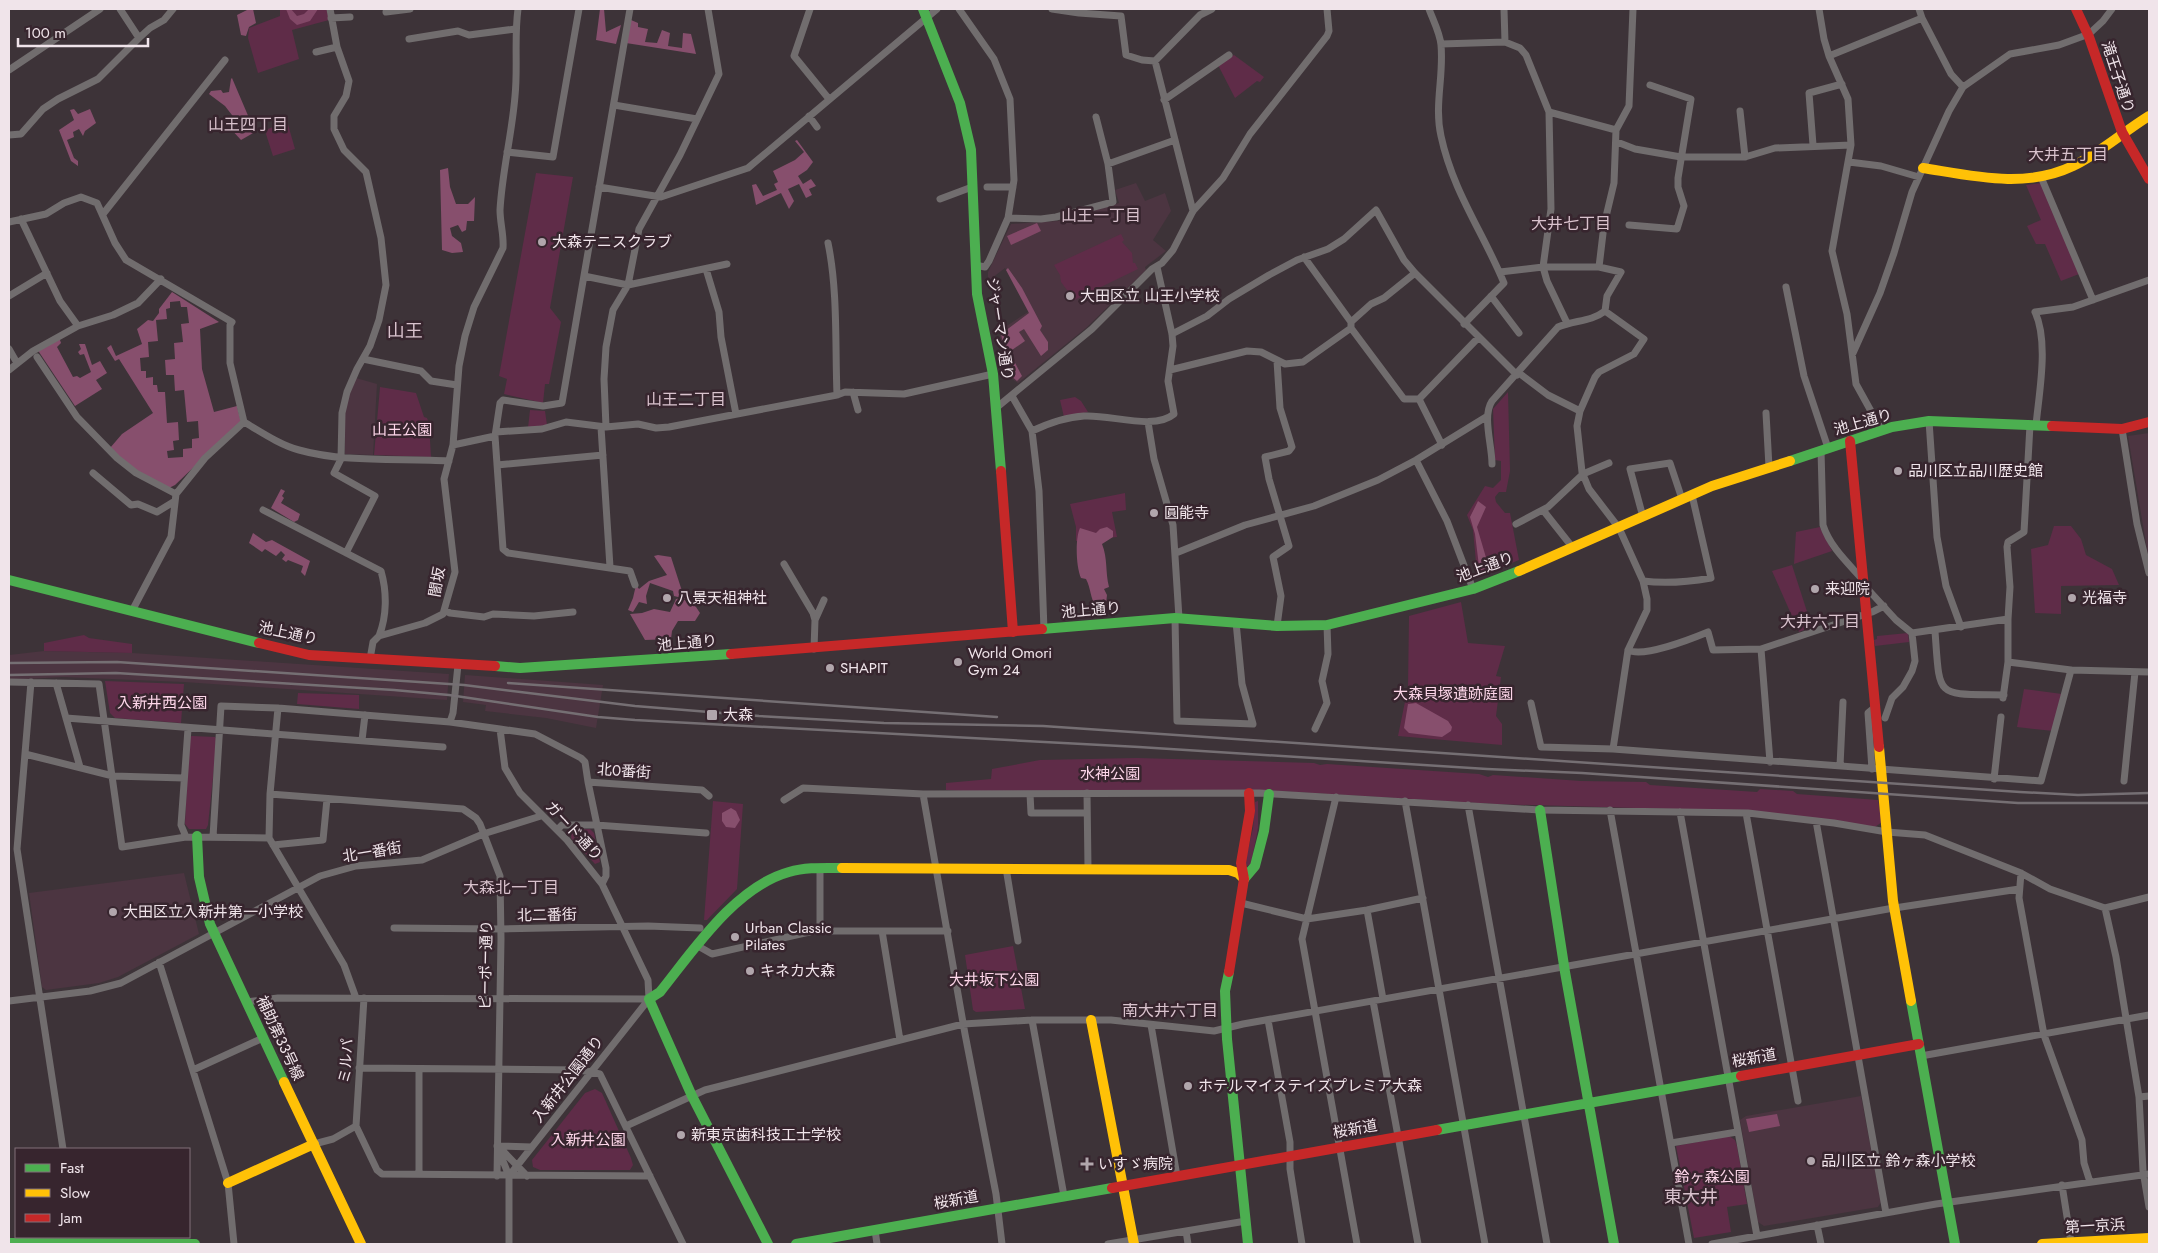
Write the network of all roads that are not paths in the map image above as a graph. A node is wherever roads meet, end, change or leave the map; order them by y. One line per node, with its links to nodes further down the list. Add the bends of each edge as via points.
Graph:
1 (100, 9): 40 (street)
2 (120, 9): 30 (street)
3 (173, 9): 30 (street, via 164,20)
4 (330, 9): 26 (street)
5 (410, 9): 23 (street)
6 (518, 9): 28 (street, 闇坂)
7 (579, 9): 61 (street, via 553,157)
8 (630, 9): 46 (street)
9 (708, 9): 52 (street, via 719,74)
10 (810, 9): 44 (street, via 794,56)
11 (937, 9): 24 (street)
12 (959, 9): 72 (street, via 994,59 1010,99)
13 (1052, 9): 39 (street, via 1121,16 1126,55)
14 (1212, 9): 39 (street, via 1200,15)
15 (1326, 9): 75 (street, via 1327,36 1250,134 1223,178)
16 (1429, 9): 33 (street)
17 (1504, 9): 32 (street)
18 (1633, 9): 54 (street, via 1629,106)
19 (1819, 9): 37 (street)
20 (1920, 9): 27 (street)
21 (2076, 9): 29 (main road, 滝王子通り)
22 (2112, 9): 29 (street)
23 (386, 12)
24 (925, 13): 44 (street); 70 (main road, ジャーマン通り, via 964,114)
25 (350, 17): 26 (street)
26 (331, 18): 34 (street)
27 (1922, 18): 37 (street); 43 (street, via 1950,74)
28 (515, 29): 31 (street); 61 (street, 闇坂, via 517,67)
29 (2088, 34): 43 (street, via 2059,45 2010,54); 55 (main road, 滝王子通り)
30 (139, 38): 56 (street, via 98,79 43,109 21,134)
31 (410, 39)
32 (1505, 42): 33 (street); 48 (street, via 1520,48 1526,55)
33 (1441, 44): 89 (street, via 1438,121 1449,167 1465,206)
34 (337, 47): 35 (street); 111 (street, via 349,81 346,96 334,116 334,129 344,150 366,172 386,285 379,320)
35 (316, 52)
36 (1230, 55): 45 (street)
37 (1829, 56): 41 (street)
38 (225, 60): 76 (street)
39 (1155, 60): 45 (street)
40 (9, 70)
41 (1842, 84): 59 (street, via 1848,99); 60 (street, via 1809,93)
42 (1650, 85): 62 (street, via 1691,99)
43 (1963, 87): 66 (street)
44 (829, 99): 49 (street)
45 (1164, 100): 57 (street)
46 (614, 105): 52 (street); 69 (street)
47 (1740, 111): 63 (street)
48 (1549, 112): 54 (street); 86 (street, via 1552,208)
49 (809, 116): 53 (street); 73 (street, via 748,168)
50 (2149, 116): 55 (main road)
51 (1096, 117): 65 (street)
52 (697, 120): 73 (street)
53 (817, 127)
54 (1616, 130): 58 (street)
55 (2122, 134): 67 (main road, via 2071,166); 68 (main road, 滝王子通り)
56 (9, 135)
57 (1174, 140): 65 (street); 75 (street)
58 (1617, 142): 62 (street); 87 (street, via 1614,183 1604,225)
59 (1851, 144): 60 (street); 64 (street)
60 (1813, 145): 63 (street, via 1775,148)
61 (507, 152): 118 (street, 闇坂, via 500,212 504,237 502,248 474,307)
62 (1681, 157): 63 (street); 80 (street, via 1678,187 1684,206 1677,229)
63 (1745, 157)
64 (1849, 162): 66 (street); 109 (street, via 1832,251)
65 (1108, 164): 77 (street, via 1113,202 1056,217)
66 (1921, 172): 67 (main road, via 1999,180); 109 (street, via 1880,293)
67 (2041, 177): 99 (street)
68 (2149, 179)
69 (599, 187): 73 (street); 92 (street)
70 (972, 187): 74 (street); 84 (main road, ジャーマン通り)
71 (988, 187): 72 (street)
72 (1013, 187): 77 (street)
73 (656, 198): 95 (street, via 637,237)
74 (940, 199)
75 (1192, 211): 85 (street, via 1173,250)
76 (103, 214): 78 (street, via 97,203 81,197 46,214); 93 (street, via 126,260)
77 (1008, 218): 84 (street, via 990,261 985,266)
78 (21, 219): 79 (street); 90 (street)
79 (9, 222)
80 (1629, 225)
81 (828, 243): 120 (street, via 834,294)
82 (1304, 257): 91 (street, via 1344,239 1376,210 1404,260); 103 (street); 106 (street)
83 (727, 264): 88 (street)
84 (975, 265): 116 (main road, ジャーマン通り, via 977,294)
85 (1156, 267): 106 (street); 121 (street, via 1092,329)
86 (1543, 267): 87 (street); 89 (street); 101 (street)
87 (1600, 267): 100 (street, via 1620,272 1607,296)
88 (706, 269): 95 (street); 127 (street, via 719,312)
89 (1500, 272): 98 (street, via 1504,283)
90 (48, 273): 97 (street); 104 (street, via 60,301)
91 (1415, 273): 102 (street); 103 (street, via 1384,298 1371,304)
92 (584, 276): 95 (street); 138 (street, via 562,403 543,406 503,400)
93 (161, 278): 104 (street, via 138,302 113,315); 130 (street, via 232,322 230,363)
94 (2149, 280): 99 (street)
95 (628, 285): 134 (street, via 613,310 606,347)
96 (1786, 287): 142 (street, via 1804,376)
97 (9, 296)
98 (1491, 296): 102 (street); 105 (street)
99 (2093, 300): 133 (street, via 2073,307 2035,312 2043,340)
100 (1605, 311): 101 (street, via 1588,320); 125 (street, via 1644,339 1634,354 1599,372)
101 (1567, 323): 117 (street, via 1558,327)
102 (1464, 324): 107 (street)
103 (1351, 325): 112 (street, via 1303,362 1285,364); 122 (street, via 1404,399)
104 (78, 326): 113 (street)
105 (1520, 333)
106 (1172, 334): 115 (street)
107 (1478, 338): 117 (street); 122 (street)
108 (9, 349): 113 (street)
109 (1853, 353): 137 (street, via 1856,384)
110 (37, 357): 153 (street, via 77,417 116,458)
111 (363, 359): 118 (street, via 421,371 431,381); 144 (street, via 346,392 342,413)
112 (1277, 361): 115 (street, via 1261,352 1246,351); 157 (street, via 1280,408 1292,447 1289,451 1265,457)
113 (17, 363): 114 (street)
114 (9, 370)
115 (1170, 370): 131 (street, via 1168,381 1174,414)
116 (993, 374): 119 (street, via 904,394); 123 (main road, ジャーマン通り)
117 (1518, 374): 125 (street, via 1548,395); 128 (street, via 1492,401)
118 (456, 385): 140 (street, 闇坂)
119 (853, 392): 120 (street); 124 (street)
120 (837, 395): 127 (street)
121 (1012, 396): 123 (street); 136 (street)
122 (1419, 399): 141 (street)
123 (996, 408): 187 (main road, ジャーマン通り)
124 (858, 410)
125 (1580, 411): 152 (street, via 1577,426)
126 (1766, 413): 150 (street)
127 (736, 414): 134 (street, via 669,428 638,424)
128 (1486, 417): 141 (street); 148 (street)
129 (1929, 421): 133 (main road, 池上通り); 137 (main road, 池上通り); 184 (street, via 1937,537 1946,586)
130 (244, 422): 144 (street, via 298,450); 153 (street, via 205,458)
131 (1148, 422): 136 (street, via 1085,416); 163 (street, via 1154,458 1173,525)
132 (2149, 422): 135 (main road, 池上通り)
133 (2033, 425): 135 (main road, 池上通り); 179 (street, via 2024,532 2008,542 2006,547 2010,587)
134 (603, 427): 138 (street, via 566,422 542,429); 143 (street)
135 (2122, 428): 166 (street)
136 (1032, 430): 185 (street)
137 (1882, 431): 139 (main road, 池上通り)
138 (495, 434): 140 (street); 149 (street)
139 (1850, 441): 142 (main road, 池上通り); 169 (main road)
140 (453, 445): 146 (street, 闇坂)
141 (1442, 445): 145 (street)
142 (1824, 449): 150 (main road, 池上通り); 169 (street, via 1822,516 1827,537)
143 (603, 455): 149 (street); 165 (street)
144 (342, 457): 146 (street); 162 (street, via 334,473 375,496)
145 (1416, 460): 157 (street, via 1374,482); 171 (street, via 1447,521)
146 (449, 461): 175 (street, 闇坂, via 444,479 455,572)
147 (1609, 463): 152 (street)
148 (1492, 464)
149 (497, 465): 165 (street, via 503,549 508,553)
150 (1769, 467): 154 (main road, 池上通り)
151 (93, 473): 153 (street, via 131,505 138,504 157,512)
152 (1583, 474): 156 (street); 160 (street, via 1589,489)
153 (176, 497): 174 (street, via 172,537)
154 (1687, 497): 158 (main road, 池上通り); 158 (street, via 1670,463 1630,469); 168 (street, via 1711,578 1688,582)
155 (263, 510): 162 (street)
156 (1544, 510): 159 (street); 161 (street)
157 (1280, 516): 163 (street, via 1245,525); 183 (street, via 1289,546 1273,557 1281,596)
158 (1643, 517): 160 (main road, 池上通り)
159 (1516, 524)
160 (1619, 528): 161 (main road, 池上通り); 168 (street)
161 (1573, 548): 171 (main road, 池上通り)
162 (346, 553): 189 (street, via 381,572 385,584 385,606)
163 (1176, 553): 178 (street)
164 (784, 564): 180 (street)
165 (610, 568): 170 (street, via 630,572)
166 (2149, 573)
167 (9, 580): 174 (main road, 池上通り)
168 (1643, 581): 192 (street, via 1647,610)
169 (1863, 582): 173 (street); 177 (main road)
170 (635, 585)
171 (1473, 589): 182 (main road, 池上通り)
172 (824, 600): 180 (street)
173 (1884, 606): 177 (street); 188 (street)
174 (132, 611): 193 (main road, 池上通り, via 303,654)
175 (446, 611): 176 (street, via 484,617); 189 (street, 闇坂, via 425,623)
176 (573, 612)
177 (1866, 614): 191 (street); 205 (main road)
178 (1177, 618): 181 (main road, 池上通り); 181 (street, via 1177,721 1253,724 1242,684); 185 (main road, 池上通り)
179 (2008, 619): 184 (street); 194 (street)
180 (815, 620): 190 (street)
181 (1236, 622): 183 (main road, 池上通り)
182 (1327, 625): 183 (main road, 池上通り); 214 (street, via 1328,654 1322,682 1328,703)
183 (1276, 626)
184 (1961, 627): 186 (street)
185 (1044, 630): 187 (main road, 池上通り)
186 (1935, 631): 188 (street); 194 (street, via 1939,679 1948,691 2004,696)
187 (1013, 632): 190 (main road, 池上通り)
188 (1912, 633): 209 (street, via 1915,661 1912,671 1904,687 1892,698)
189 (379, 636): 193 (street, via 372,642)
190 (814, 649): 195 (main road, 池上通り, via 522,668)
191 (1761, 649): 192 (street, via 1713,650 1708,632 1673,646 1639,652); 221 (street)
192 (1628, 650): 219 (street)
193 (370, 659): 195 (main road, 池上通り)
194 (2008, 662): 196 (street)
195 (458, 665): 211 (street)
196 (2071, 670): 197 (street); 227 (street, via 2041,781)
197 (2135, 672): 198 (street); 229 (street)
198 (2149, 672)
199 (9, 682): 200 (street)
200 (31, 682): 201 (street); 220 (street)
201 (56, 683): 208 (street); 210 (street, via 99,684)
202 (1843, 702): 222 (street)
203 (1531, 703): 219 (street, via 1541,747)
204 (278, 708): 206 (street); 215 (street, via 221,706); 216 (street)
205 (1874, 708): 224 (street, via 1868,713); 251 (main road)
206 (365, 715): 211 (street); 217 (street)
207 (2001, 717): 227 (street)
208 (66, 718): 210 (street); 223 (street)
209 (1885, 718)
210 (105, 722): 212 (street); 225 (street)
211 (450, 722): 213 (street)
212 (188, 729): 215 (street); 226 (street)
213 (500, 729): 228 (street, 北0番街, via 535,734 581,758 585,762); 247 (street, ガード通り, via 505,768 520,794)
214 (1315, 729)
215 (220, 731): 216 (street); 256 (street)
216 (276, 734): 217 (street); 231 (street)
217 (362, 740): 218 (street)
218 (443, 746)
219 (1613, 749): 221 (street)
220 (25, 754): 223 (street); 258 (street)
221 (1770, 762): 222 (street)
222 (1840, 766): 224 (street)
223 (80, 767): 225 (street)
224 (1874, 769): 227 (street)
225 (113, 776): 226 (street); 255 (street, via 122,848)
226 (184, 778): 255 (street, via 181,825)
227 (1994, 779)
228 (588, 782): 236 (street, 北0番街, via 702,790); 249 (street)
229 (2124, 782)
230 (1087, 793): 233 (street); 234 (street); 246 (street)
231 (270, 794): 238 (street, ピーポー通り); 257 (street)
232 (923, 794): 233 (street); 239 (street, via 803,788); 260 (street)
233 (1030, 794): 246 (street, via 1031,813)
234 (1249, 794): 235 (street); 265 (main road, via 1250,811 1241,863)
235 (1269, 794): 237 (street); 265 (main road, via 1256,866)
236 (709, 796)
237 (1336, 797): 240 (street); 275 (street)
238 (327, 799): 253 (street, ピーポー通り, via 463,809 476,818); 257 (street, via 323,840)
239 (784, 800)
240 (1405, 801): 241 (street); 270 (street)
241 (1468, 805): 242 (street); 292 (street)
242 (1540, 810): 243 (street); 291 (main road)
243 (1610, 810): 244 (street); 289 (street)
244 (1680, 812): 245 (street); 287 (street)
245 (1746, 813): 248 (street); 282 (street)
246 (1088, 814): 262 (street)
247 (541, 816): 250 (street, ガード通り); 253 (street, 北一番街)
248 (1816, 821): 251 (street); 276 (street)
249 (596, 826): 250 (street, via 562,825); 252 (street); 266 (street, via 606,868)
250 (557, 830): 266 (street, ガード通り)
251 (1887, 832): 264 (street, via 1925,835); 272 (main road)
252 (706, 833)
253 (483, 834): 267 (street, 北一番街, via 422,860 356,866 320,876); 280 (street, ピーポー通り, via 500,876)
254 (197, 836): 255 (street); 256 (street); 285 (main road, 補助第33号線, via 201,892)
255 (186, 837)
256 (213, 837): 257 (street)
257 (271, 841): 267 (street)
258 (17, 849): 259 (street); 294 (street)
259 (9, 851)
260 (936, 868): 261 (main road); 263 (main road); 284 (street)
261 (1006, 868): 262 (main road); 286 (street)
262 (1088, 868): 265 (main road, via 1229,870)
263 (820, 869): 283 (street); 288 (main road, via 791,870 755,888 732,907)
264 (2021, 873): 268 (street); 273 (street, via 2050,889)
265 (1244, 879): 271 (main road)
266 (602, 884): 277 (street, ガード通り)
267 (299, 888): 285 (street, 北一番街); 295 (street, via 344,965)
268 (2019, 889): 272 (street); 312 (street)
269 (2149, 897): 273 (street)
270 (1423, 898): 274 (street); 293 (street)
271 (1241, 903): 275 (street); 311 (main road, via 1225,991)
272 (1895, 908): 276 (street); 315 (main road)
273 (2105, 908): 305 (street)
274 (1367, 910): 275 (street); 299 (street)
275 (1307, 918): 303 (street, via 1302,939)
276 (1833, 918): 282 (street); 316 (street)
277 (623, 927): 279 (street, 北二番街); 280 (street, 北二番街); 298 (street, ガード通り, via 648,980)
278 (394, 928): 280 (street, 北二番街)
279 (700, 928)
280 (501, 929): 297 (street, ピーポー通り)
281 (882, 930): 283 (street); 284 (street); 314 (street)
282 (1766, 930): 287 (street); 318 (street)
283 (820, 931): 288 (street, via 718,954)
284 (948, 931): 309 (street)
285 (214, 933): 290 (street, 北一番街); 302 (main road, 補助第33号線)
286 (1018, 940)
287 (1704, 941): 289 (street); 324 (street)
288 (698, 946): 298 (main road, via 660,992)
289 (1636, 953): 291 (street); 325 (street)
290 (159, 962): 294 (street, 北一番街, via 121,983 90,991); 321 (street)
291 (1564, 966): 292 (street); 330 (main road)
292 (1499, 978): 293 (street); 331 (street)
293 (1439, 989): 299 (street); 332 (street)
294 (40, 997): 300 (street, 北一番街); 342 (street)
295 (356, 998): 296 (street); 302 (street, via 278,998)
296 (364, 998): 297 (street); 319 (street, ミルパ)
297 (499, 998): 298 (street); 322 (street, ピーポー通り)
298 (648, 999): 323 (street, 入新井公園通り); 326 (main road)
299 (1383, 999): 301 (street)
300 (9, 1001)
301 (1373, 1001): 303 (street); 336 (street)
302 (246, 1002): 313 (main road, 補助第33号線)
303 (1314, 1012): 308 (street); 341 (street)
304 (2149, 1015): 305 (street)
305 (2127, 1019): 312 (street); 327 (street)
306 (1032, 1020): 307 (street); 309 (street); 357 (street)
307 (1091, 1020): 310 (street); 356 (main road)
308 (1268, 1020): 311 (street); 343 (street)
309 (963, 1024): 314 (street); 360 (street)
310 (1151, 1025): 311 (street, via 1214,1031); 352 (street)
311 (1226, 1028): 344 (main road)
312 (2044, 1035): 317 (street); 353 (street, via 2082,1140)
313 (263, 1038): 321 (street); 338 (main road, 補助第33号線)
314 (900, 1040): 326 (street)
315 (1919, 1044): 316 (main road, 桜新道); 317 (main road)
316 (1857, 1055): 318 (main road, 桜新道); 361 (street)
317 (1922, 1056): 358 (main road)
318 (1792, 1066): 324 (main road, 桜新道); 329 (street)
319 (359, 1068): 320 (street); 333 (street, ミルパ)
320 (419, 1069): 322 (street); 346 (street)
321 (193, 1070): 354 (street)
322 (498, 1070): 323 (street); 339 (street, ピーポー通り)
323 (592, 1072): 334 (street, via 600,1074); 340 (street, 入新井公園通り)
324 (1730, 1078): 325 (main road, 桜新道); 335 (street)
325 (1661, 1090): 330 (main road, 桜新道); 337 (street)
326 (692, 1096): 334 (street); 377 (main road)
327 (2139, 1096): 328 (street); 347 (street)
328 (2149, 1096)
329 (1798, 1101)
330 (1589, 1103): 331 (main road, 桜新道); 389 (main road)
331 (1524, 1114): 332 (main road, 桜新道); 388 (street)
332 (1464, 1125): 336 (main road, 桜新道); 387 (street)
333 (356, 1126): 338 (street); 346 (street, via 382,1174)
334 (626, 1126): 351 (street)
335 (1737, 1132): 337 (street); 366 (street)
336 (1399, 1136): 341 (main road, 桜新道); 386 (street)
337 (1671, 1143): 390 (street)
338 (314, 1144): 354 (main road); 374 (main road, 補助第33号線)
339 (498, 1146): 340 (street); 345 (street); 348 (street, ピーポー通り); 349 (street)
340 (532, 1146): 345 (street, 入新井公園通り)
341 (1340, 1147): 343 (main road, 桜新道); 385 (street)
342 (63, 1148)
343 (1291, 1156): 344 (main road, 桜新道); 384 (street, via 1290,1169)
344 (1240, 1165): 352 (main road, 桜新道); 362 (main road)
345 (517, 1166): 349 (street, 入新井公園通り); 350 (street)
346 (419, 1174): 348 (street)
347 (2147, 1174): 353 (street); 359 (street)
348 (497, 1176): 349 (street)
349 (509, 1176): 350 (street); 375 (street)
350 (527, 1176): 351 (street)
351 (650, 1176): 376 (street)
352 (1177, 1176): 356 (main road, 桜新道)
353 (2090, 1182): 355 (street)
354 (228, 1183): 373 (street)
355 (2062, 1185): 358 (street); 370 (street)
356 (1123, 1186): 357 (main road, 桜新道); 369 (main road)
357 (1064, 1196): 360 (main road, 桜新道)
358 (1948, 1202): 361 (street); 393 (main road)
359 (2149, 1207)
360 (998, 1208): 364 (main road, 桜新道); 380 (street)
361 (1886, 1213): 363 (street)
362 (1246, 1221): 365 (street); 383 (main road)
363 (1817, 1225): 366 (street); 392 (street)
364 (875, 1230): 378 (main road, 桜新道); 379 (street)
365 (1186, 1231): 369 (street); 382 (street)
366 (1757, 1236): 391 (street)
367 (2149, 1238): 370 (main road, 第一京浜)
368 (77, 1241): 371 (main road); 372 (main road)
369 (1134, 1242): 381 (street)
370 (2071, 1242): 394 (main road, 第一京浜)
371 (9, 1243)
372 (195, 1244)
373 (234, 1244)
374 (361, 1244)
375 (510, 1244)
376 (683, 1244)
377 (768, 1244)
378 (796, 1244)
379 (877, 1244)
380 (1002, 1244)
381 (1108, 1244)
382 (1188, 1244)
383 (1248, 1244)
384 (1302, 1244)
385 (1357, 1244)
386 (1418, 1244)
387 (1486, 1244)
388 (1548, 1244)
389 (1614, 1244)
390 (1689, 1244)
391 (1712, 1244)
392 (1821, 1244)
393 (1955, 1244)
394 (2042, 1244)

